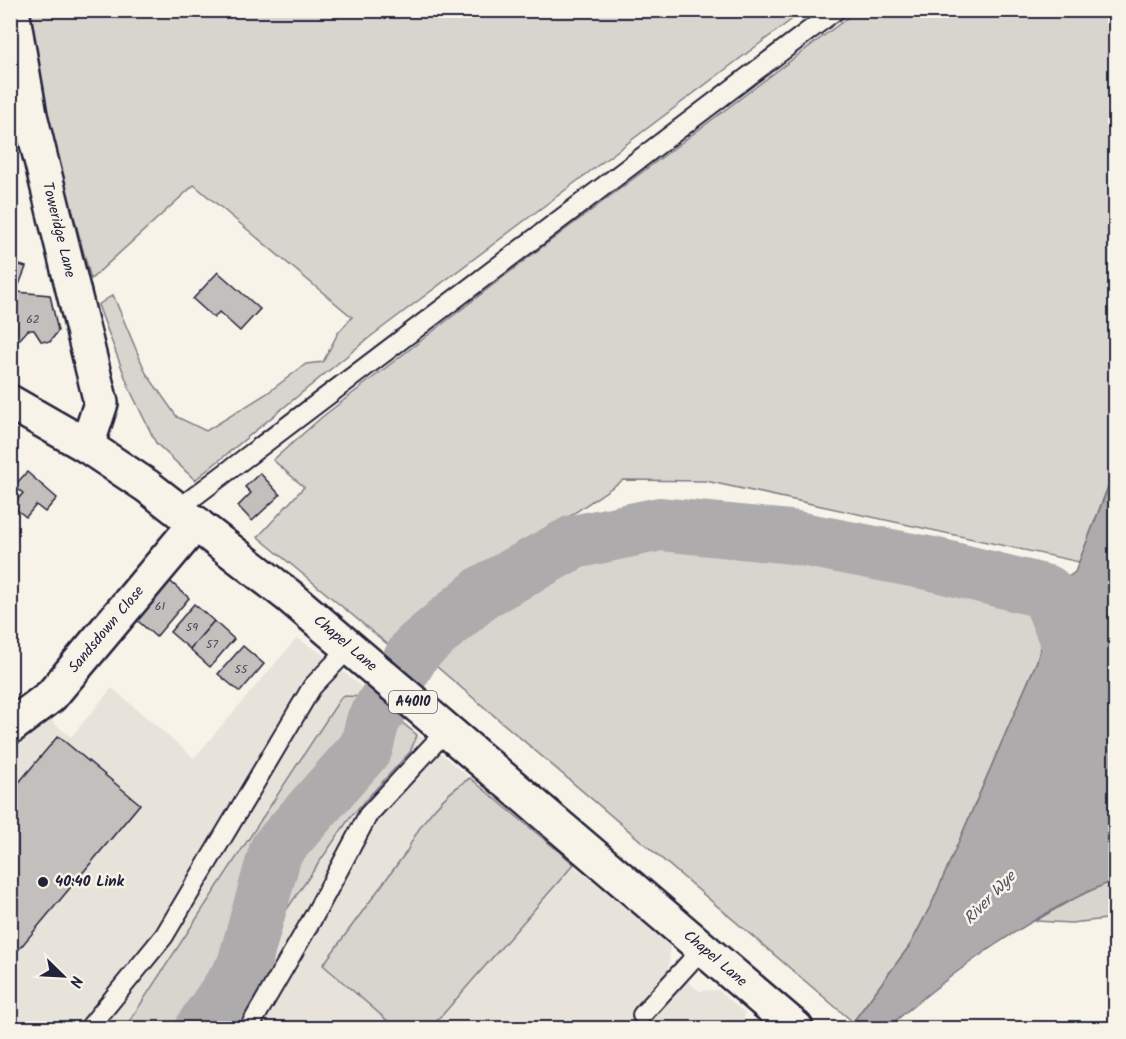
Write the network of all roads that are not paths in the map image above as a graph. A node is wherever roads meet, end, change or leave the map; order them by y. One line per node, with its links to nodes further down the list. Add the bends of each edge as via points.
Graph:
1 (12, 10): 3 (main road, Toweridge Lane)
2 (836, 10): 6 (lane)
3 (20, 111): 5 (main road, Toweridge Lane, via 101,403)
4 (10, 402): 5 (main road, Chapel Lane / A4010)
5 (87, 446): 6 (main road, Chapel Lane / A4010)
6 (187, 516): 7 (main road, Chapel Lane / A4010); 8 (main road, Sandsdown Close, via 51,696)
7 (349, 648): 9 (main road, Chapel Lane / A4010); 12 (lane, via 312,687 164,936)
8 (10, 727)
9 (446, 731): 10 (main road, Chapel Lane / A4010); 13 (lane, via 368,815)
10 (702, 949): 11 (lane); 14 (main road, Chapel Lane / A4010)
11 (642, 1015)
12 (89, 1029)
13 (249, 1029)
14 (796, 1029)

